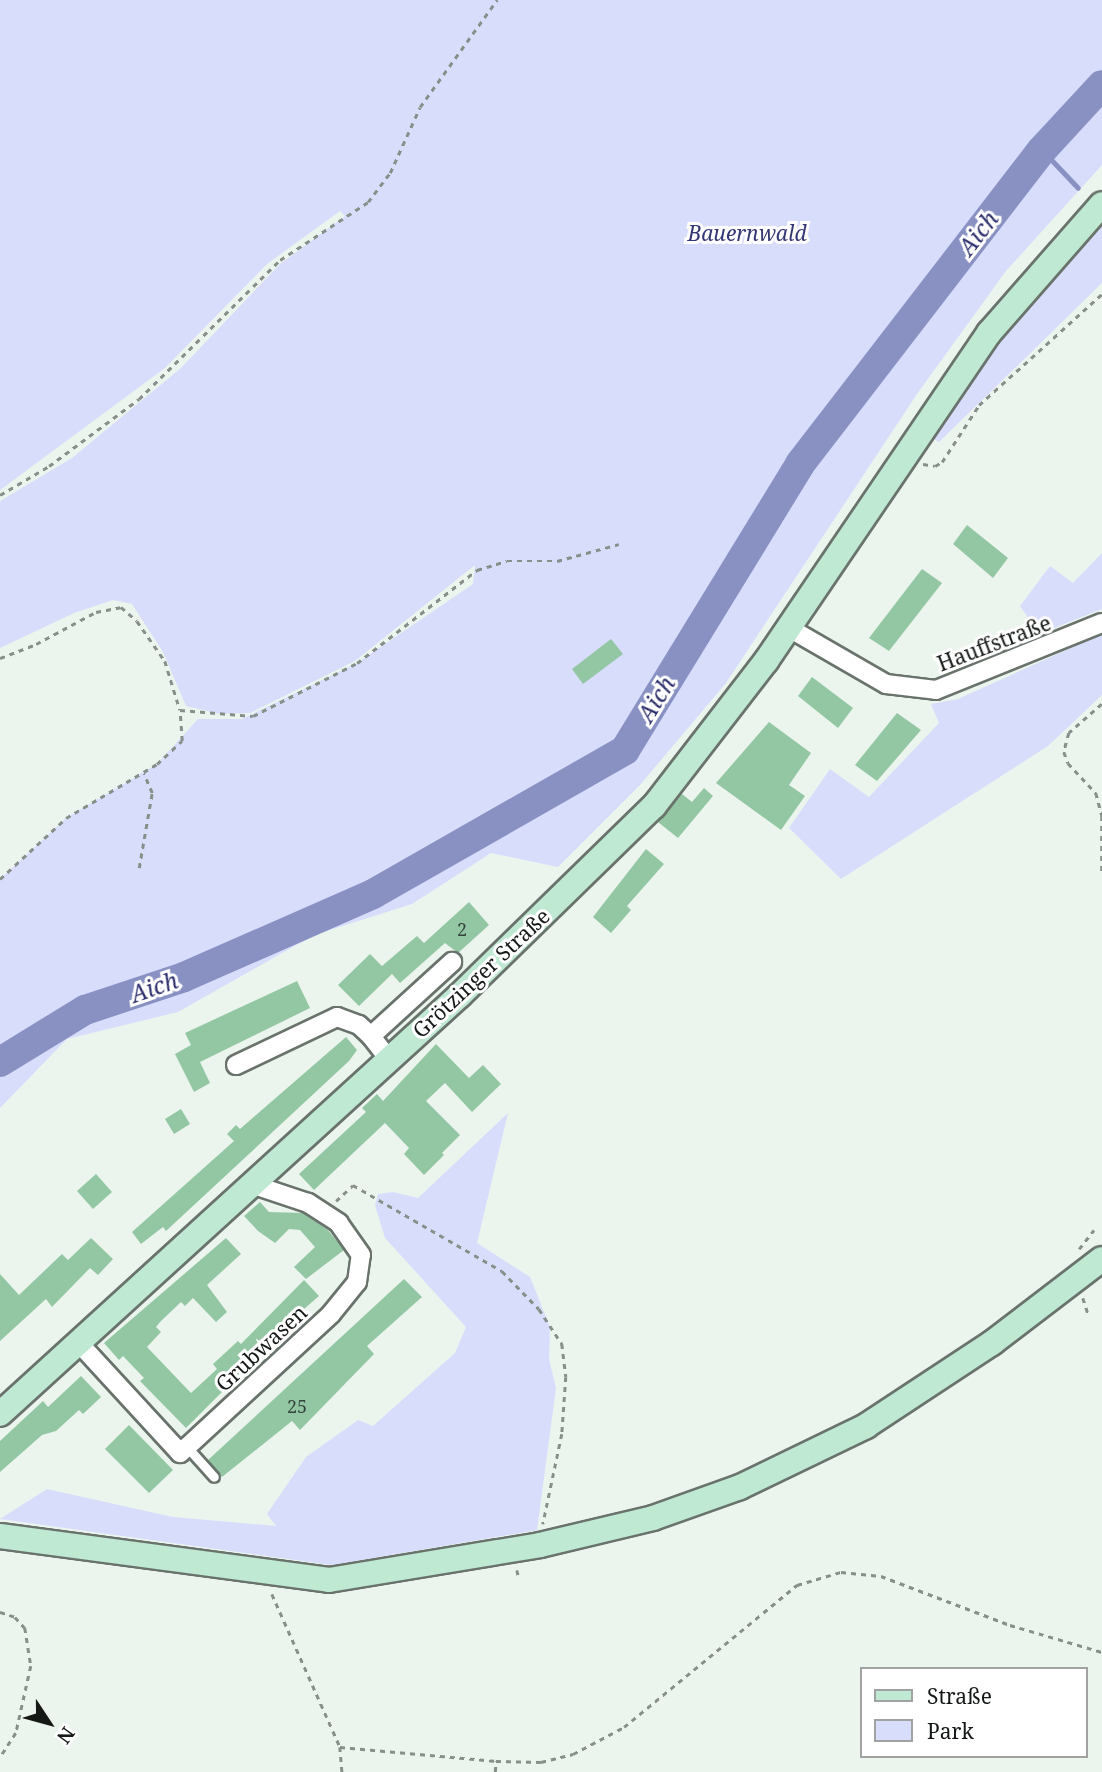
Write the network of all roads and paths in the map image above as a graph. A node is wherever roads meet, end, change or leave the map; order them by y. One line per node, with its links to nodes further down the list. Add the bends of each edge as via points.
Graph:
1 (496, 0): 5 (path, via 420,107 390,173 368,202 264,274 202,342 139,399 49,466)
2 (1102, 204): 4 (main road, Grötzinger Straße, via 989,333)
3 (1102, 294): 4 (path, via 979,405 942,462 928,466)
4 (899, 463): 8 (main road, Grötzinger Straße)
5 (0, 495)
6 (619, 544): 11 (path, via 556,561 507,561 477,570 357,663 253,716)
7 (1102, 623): 8 (street, Hauffstraße, via 936,690 886,684)
8 (789, 628): 18 (main road, Grötzinger Straße, via 687,768 631,831)
9 (0, 658): 11 (path, via 96,612 121,607 165,661)
10 (1102, 704): 14 (path, via 1069,733 1064,752 1068,764 1096,793 1102,816)
11 (180, 710): 12 (path, via 182,741)
12 (144, 774): 13 (path, via 152,793); 15 (path, via 66,818)
13 (139, 868)
14 (1102, 871)
15 (0, 879)
16 (452, 962): 17 (street)
17 (371, 1036): 18 (street); 19 (street, via 359,1025 337,1017)
18 (388, 1058): 20 (main road, Grötzinger Straße)
19 (236, 1065)
20 (251, 1185): 21 (street); 25 (main road, Grötzinger Straße)
21 (325, 1211): 27 (street, Grubwasen, via 361,1255 351,1295); 30 (path, via 353,1185 502,1271 539,1309 562,1345 566,1377 562,1434 546,1496)
22 (1102, 1259): 30 (main road, via 930,1386 806,1457 653,1518)
23 (1084, 1287): 24 (path)
24 (1089, 1316)
25 (78, 1342): 26 (main road, Grötzinger Straße); 27 (street, via 180,1452)
26 (0, 1414)
27 (187, 1447): 28 (lane)
28 (214, 1477)
29 (12, 1538): 31 (main road)
30 (540, 1545): 31 (main road, via 328,1580)
31 (263, 1572): 34 (path)
32 (0, 1612): 35 (path, via 15,1617 25,1628 31,1666 16,1732)
33 (1102, 1651): 36 (path, via 1010,1625 881,1576 841,1572 797,1585 614,1732 573,1754 541,1762)
34 (340, 1747): 36 (path); 37 (path)
35 (0, 1758)
36 (496, 1761): 38 (path)
37 (342, 1772)
38 (495, 1772)

